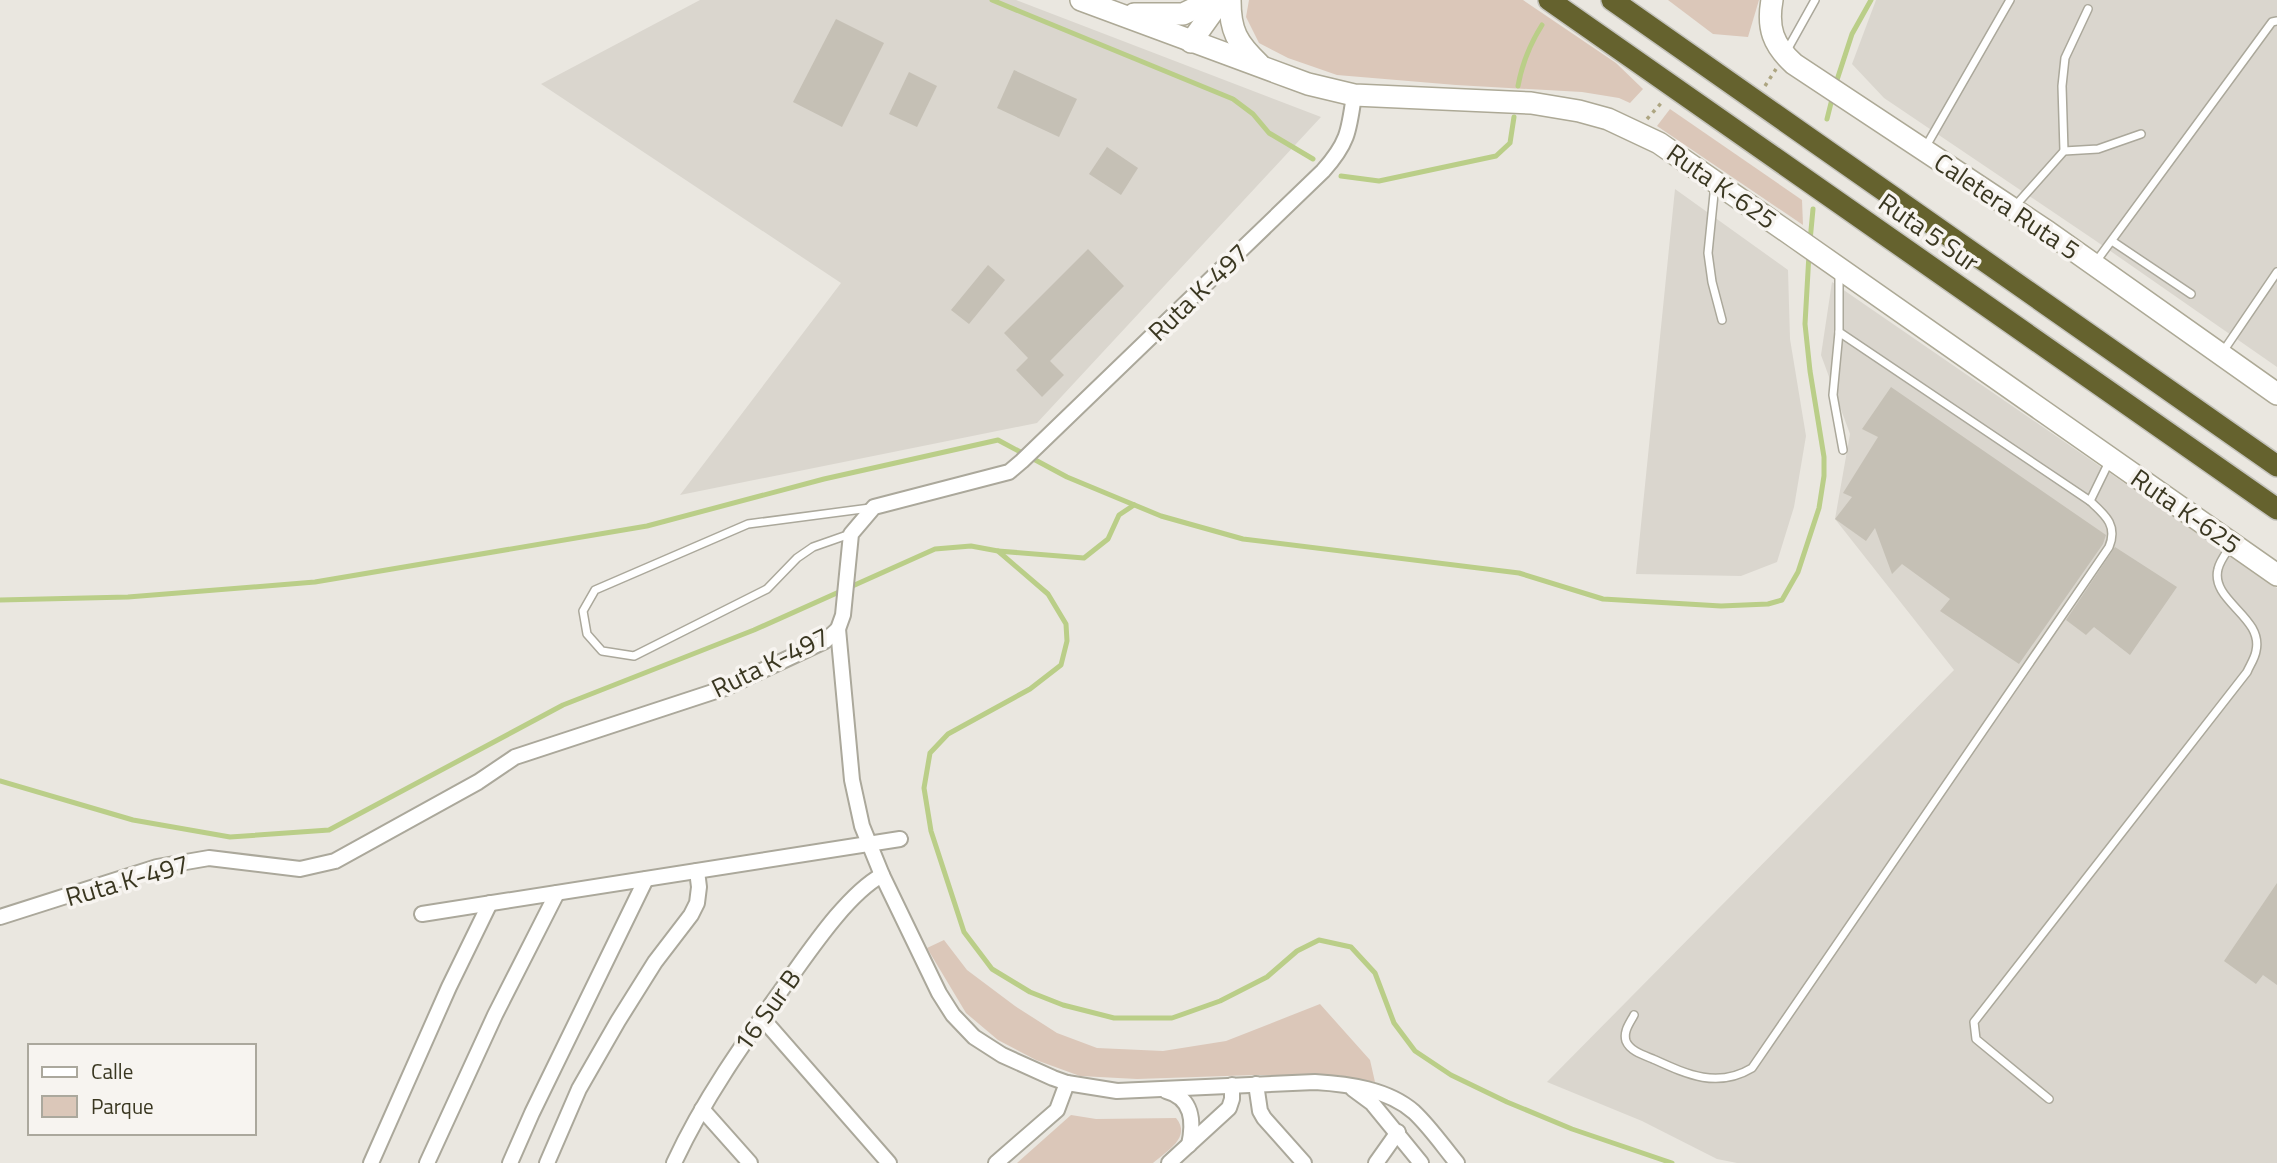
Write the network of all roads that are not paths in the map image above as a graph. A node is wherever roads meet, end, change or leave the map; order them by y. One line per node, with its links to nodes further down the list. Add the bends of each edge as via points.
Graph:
1 (1081, 0): 11 (main road, Ruta K-625)
2 (1212, 0): 11 (main road, via 1183,14)
3 (1222, 0): 13 (main road)
4 (1230, 0): 15 (main road, via 1235,36)
5 (1549, 0): 36 (highway, Ruta 5 Sur)
6 (1612, 0): 33 (highway, Ruta 5 Sur)
7 (1772, 0): 14 (main road, Caletera Ruta 5, via 1770,30)
8 (1815, 0): 14 (lane)
9 (2010, 0): 18 (lane)
10 (2088, 9): 19 (lane, via 2065,58)
11 (1116, 13): 13 (main road, Ruta K-625)
12 (2277, 21): 22 (lane)
13 (1191, 42): 15 (main road, Ruta K-625)
14 (1784, 55): 18 (main road, Caletera Ruta 5)
15 (1263, 68): 16 (main road, Ruta K-625)
16 (1354, 95): 20 (main road, Ruta K-625, via 1531,103 1579,111 1635,130); 35 (street, Ruta K-497, via 1348,134 1323,171 1022,461 1009,472)
17 (2141, 134): 19 (lane, via 2098,149)
18 (1924, 150): 21 (main road, Caletera Ruta 5)
19 (2064, 151): 21 (lane)
20 (1715, 183): 23 (main road, Ruta K-625); 27 (lane, via 1708,254)
21 (2012, 208): 24 (main road, Caletera Ruta 5)
22 (2112, 241): 24 (lane); 26 (lane)
23 (1831, 262): 28 (lane); 32 (main road, Ruta K-625)
24 (2094, 265): 29 (main road, Caletera Ruta 5)
25 (2277, 272): 29 (lane)
26 (2191, 294)
27 (1722, 320)
28 (1839, 332): 31 (lane, via 1833,395); 34 (lane)
29 (2221, 354): 30 (main road, Caletera Ruta 5)
30 (2277, 394)
31 (1843, 450)
32 (2111, 458): 34 (lane); 38 (main road, Ruta K-625)
33 (2277, 466)
34 (2090, 501): 50 (lane, via 2113,527 2109,547 1752,1068 1725,1079 1683,1073 1628,1045 1626,1030)
35 (874, 507): 37 (street); 37 (lane, via 748,524 595,590 583,611 587,634 602,650 634,656 767,589 813,547)
36 (2277, 509)
37 (850, 540): 40 (street, Ruta K-497)
38 (2232, 544): 39 (main road, Ruta K-625); 57 (lane, via 2217,578 2255,635 2257,650 2247,671 1975,1022 1976,1039)
39 (2277, 575)
40 (840, 622): 42 (street, via 852,780); 49 (street, Ruta K-497, via 825,641 725,688 515,757 335,861 300,869 209,858 157,867)
41 (900, 839): 42 (street)
42 (870, 844): 43 (street); 44 (street)
43 (696, 871): 45 (street); 65 (street, via 699,887 691,915 655,961 618,1021 579,1089)
44 (882, 875): 51 (street, 16 Sur B, via 865,885 815,943); 52 (street, via 953,1015 974,1037 1002,1055)
45 (646, 879): 46 (street); 64 (street)
46 (557, 893): 47 (street); 63 (street)
47 (490, 904): 48 (street); 62 (street)
48 (422, 914)
49 (0, 917)
50 (1634, 1015)
51 (762, 1018): 58 (street, 16 Sur B); 68 (street)
52 (1067, 1083): 56 (street, via 1117,1090); 69 (street, via 1057,1110)
53 (1256, 1084): 54 (street); 55 (street); 70 (street, via 1264,1118)
54 (1346, 1084): 59 (street, via 1372,1103); 73 (street, via 1411,1110)
55 (1232, 1085): 56 (street); 60 (street, via 1229,1108)
56 (1160, 1089): 60 (street, via 1179,1096 1187,1105 1193,1119)
57 (2049, 1099)
58 (702, 1109): 66 (street, 16 Sur B); 67 (street)
59 (1398, 1132): 71 (street); 72 (street)
60 (1189, 1145): 61 (street)
61 (1172, 1162)
62 (371, 1163)
63 (427, 1163)
64 (510, 1163)
65 (547, 1163)
66 (674, 1163)
67 (750, 1163)
68 (889, 1163)
69 (996, 1163)
70 (1304, 1163)
71 (1376, 1163)
72 (1421, 1163)
73 (1457, 1163)

